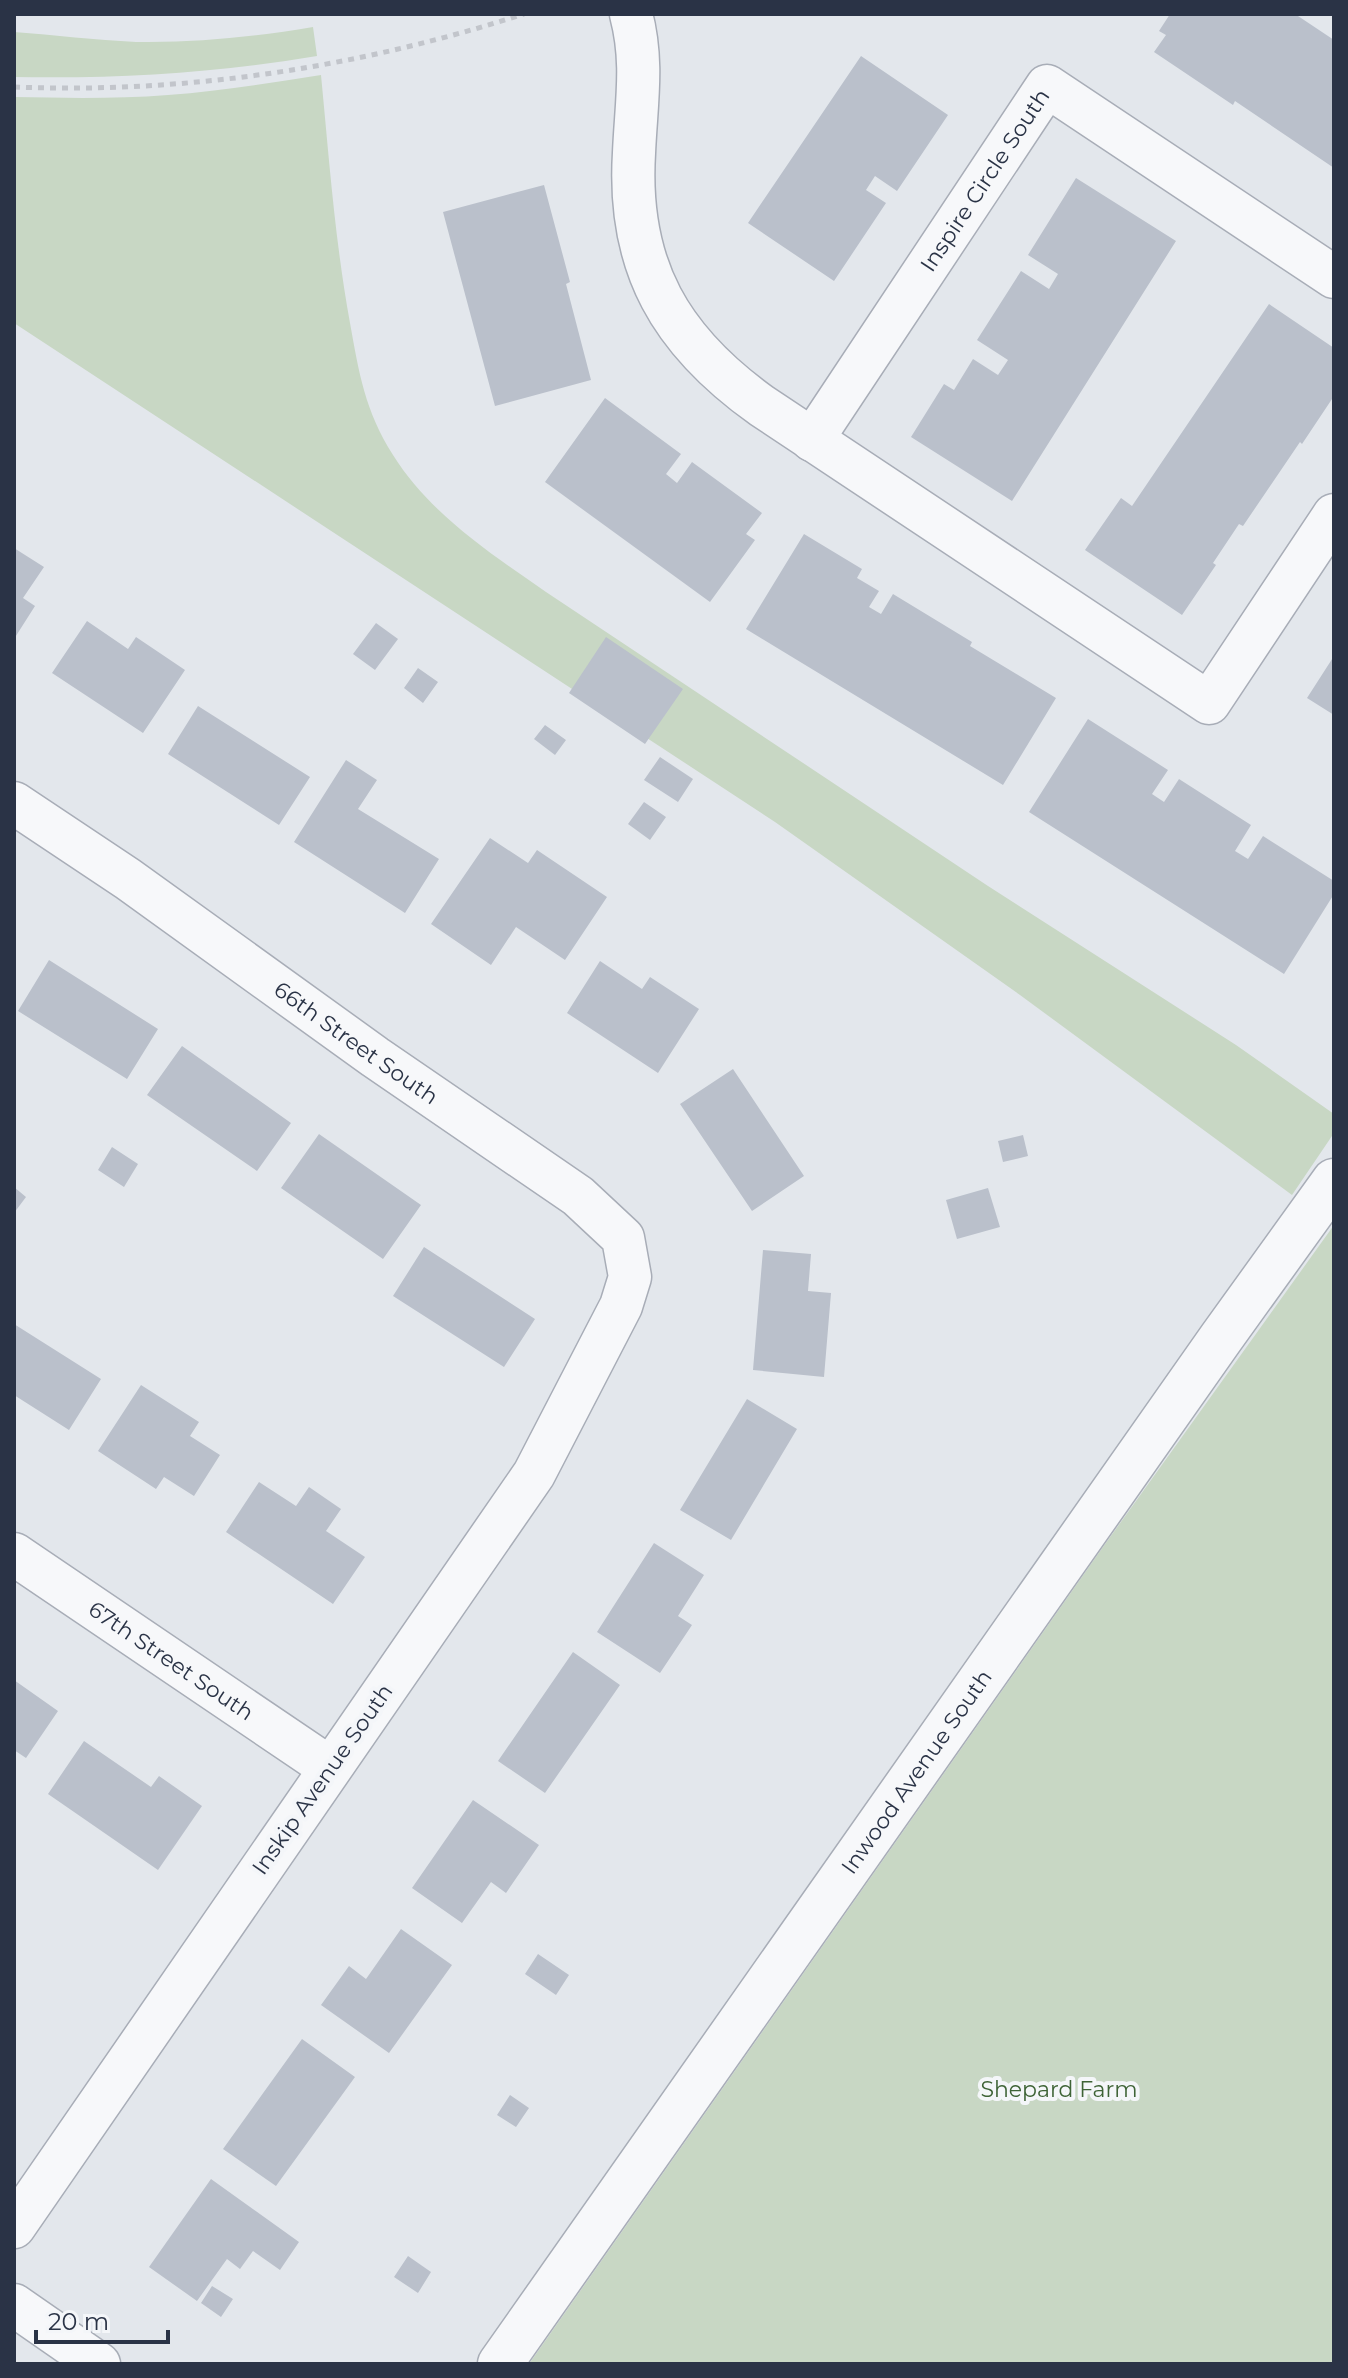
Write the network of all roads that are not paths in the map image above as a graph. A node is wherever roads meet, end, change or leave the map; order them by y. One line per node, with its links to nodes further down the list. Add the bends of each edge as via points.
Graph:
1 (631, 14): 3 (street, via 640,78 633,203 648,267 677,325 710,365)
2 (1334, 277): 3 (street, Inspire Circle South, via 1047,86)
3 (812, 440): 4 (street, via 1209,703)
4 (1334, 515)
5 (14, 803): 7 (street, 66th Street South, via 578,1196 623,1238 630,1277)
6 (1334, 1181): 13 (street, Inwood Avenue South)
7 (614, 1321): 9 (street, Inskip Avenue South, via 534,1474)
8 (14, 1554): 9 (street, 67th Street South)
9 (330, 1768): 10 (street, Inskip Avenue South)
10 (14, 2227)
11 (14, 2305): 12 (street)
12 (99, 2364)
13 (500, 2364)

